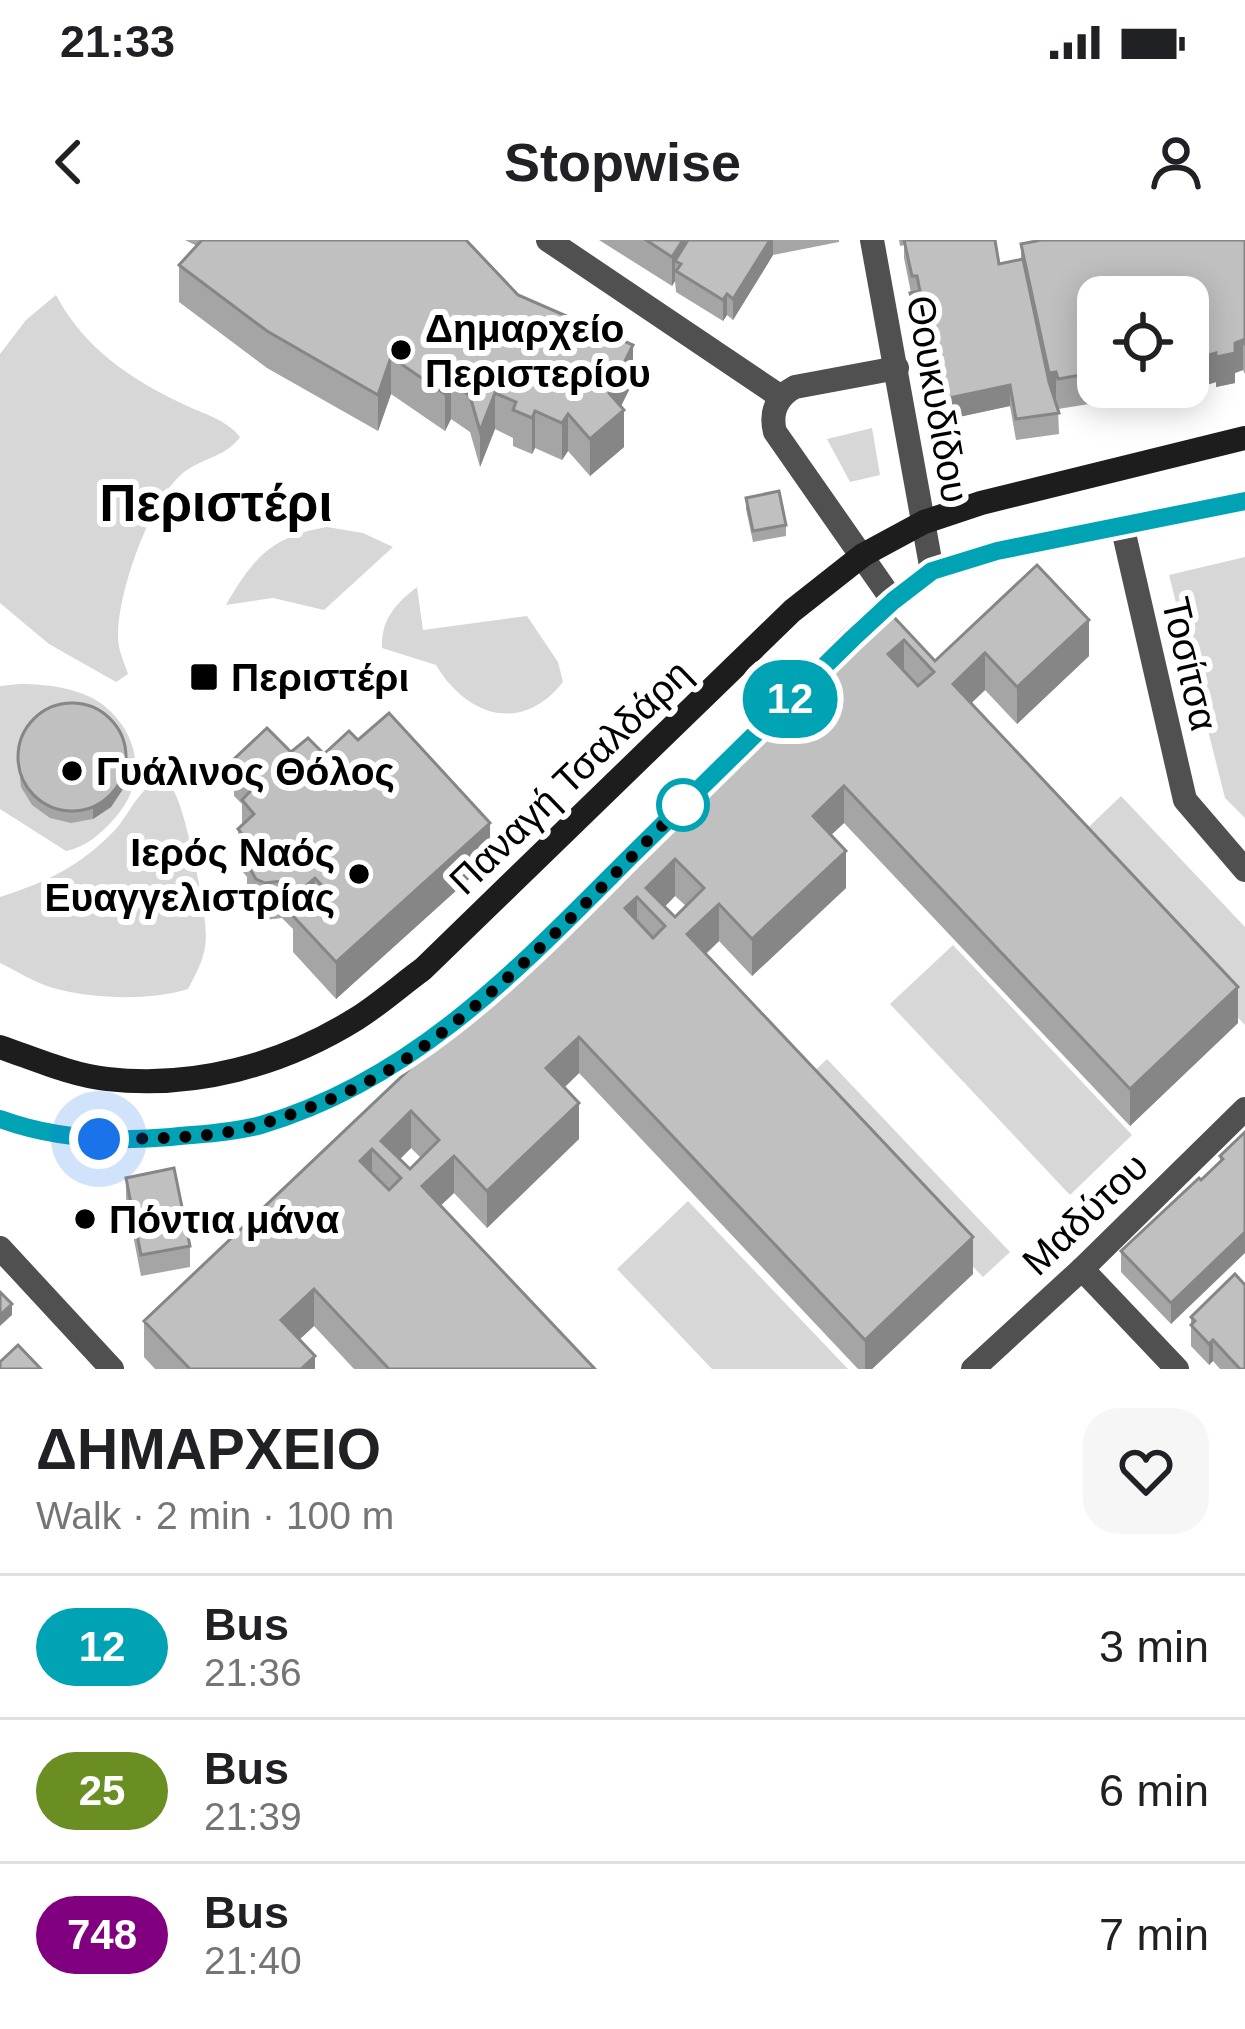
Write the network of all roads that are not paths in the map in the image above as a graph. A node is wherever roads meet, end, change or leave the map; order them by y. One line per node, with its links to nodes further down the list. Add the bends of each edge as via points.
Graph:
1 (548, 240): 4 (street)
2 (872, 240): 3 (street, Θουκυδίδου)
3 (897, 368): 4 (street, via 795,387); 7 (street, Θουκυδίδου)
4 (782, 397): 9 (street, via 773,412 776,432)
5 (1245, 438): 7 (main road, Παναγή Τσαλδάρη)
6 (1245, 501): 8 (main road)
7 (924, 522): 9 (main road, Παναγή Τσαλδάρη); 10 (street, Θουκυδίδου)
8 (1122, 525): 10 (main road); 12 (street, Τοσίτσα, via 1185,800)
9 (863, 555): 11 (street); 13 (main road, Παναγή Τσαλδάρη, via 793,611 424,969 358,1018 242,1071 167,1081 106,1079)
10 (932, 571): 11 (main road)
11 (893, 601): 15 (main road, via 532,955 400,1063 308,1108 206,1134 99,1139)
12 (1245, 870)
13 (0, 1047)
14 (1245, 1109): 17 (street, Μαδύτου)
15 (0, 1119)
16 (0, 1248): 18 (street)
17 (1082, 1269): 19 (street, Μαδύτου); 20 (street)
18 (112, 1369)
19 (973, 1369)
20 (1177, 1369)

